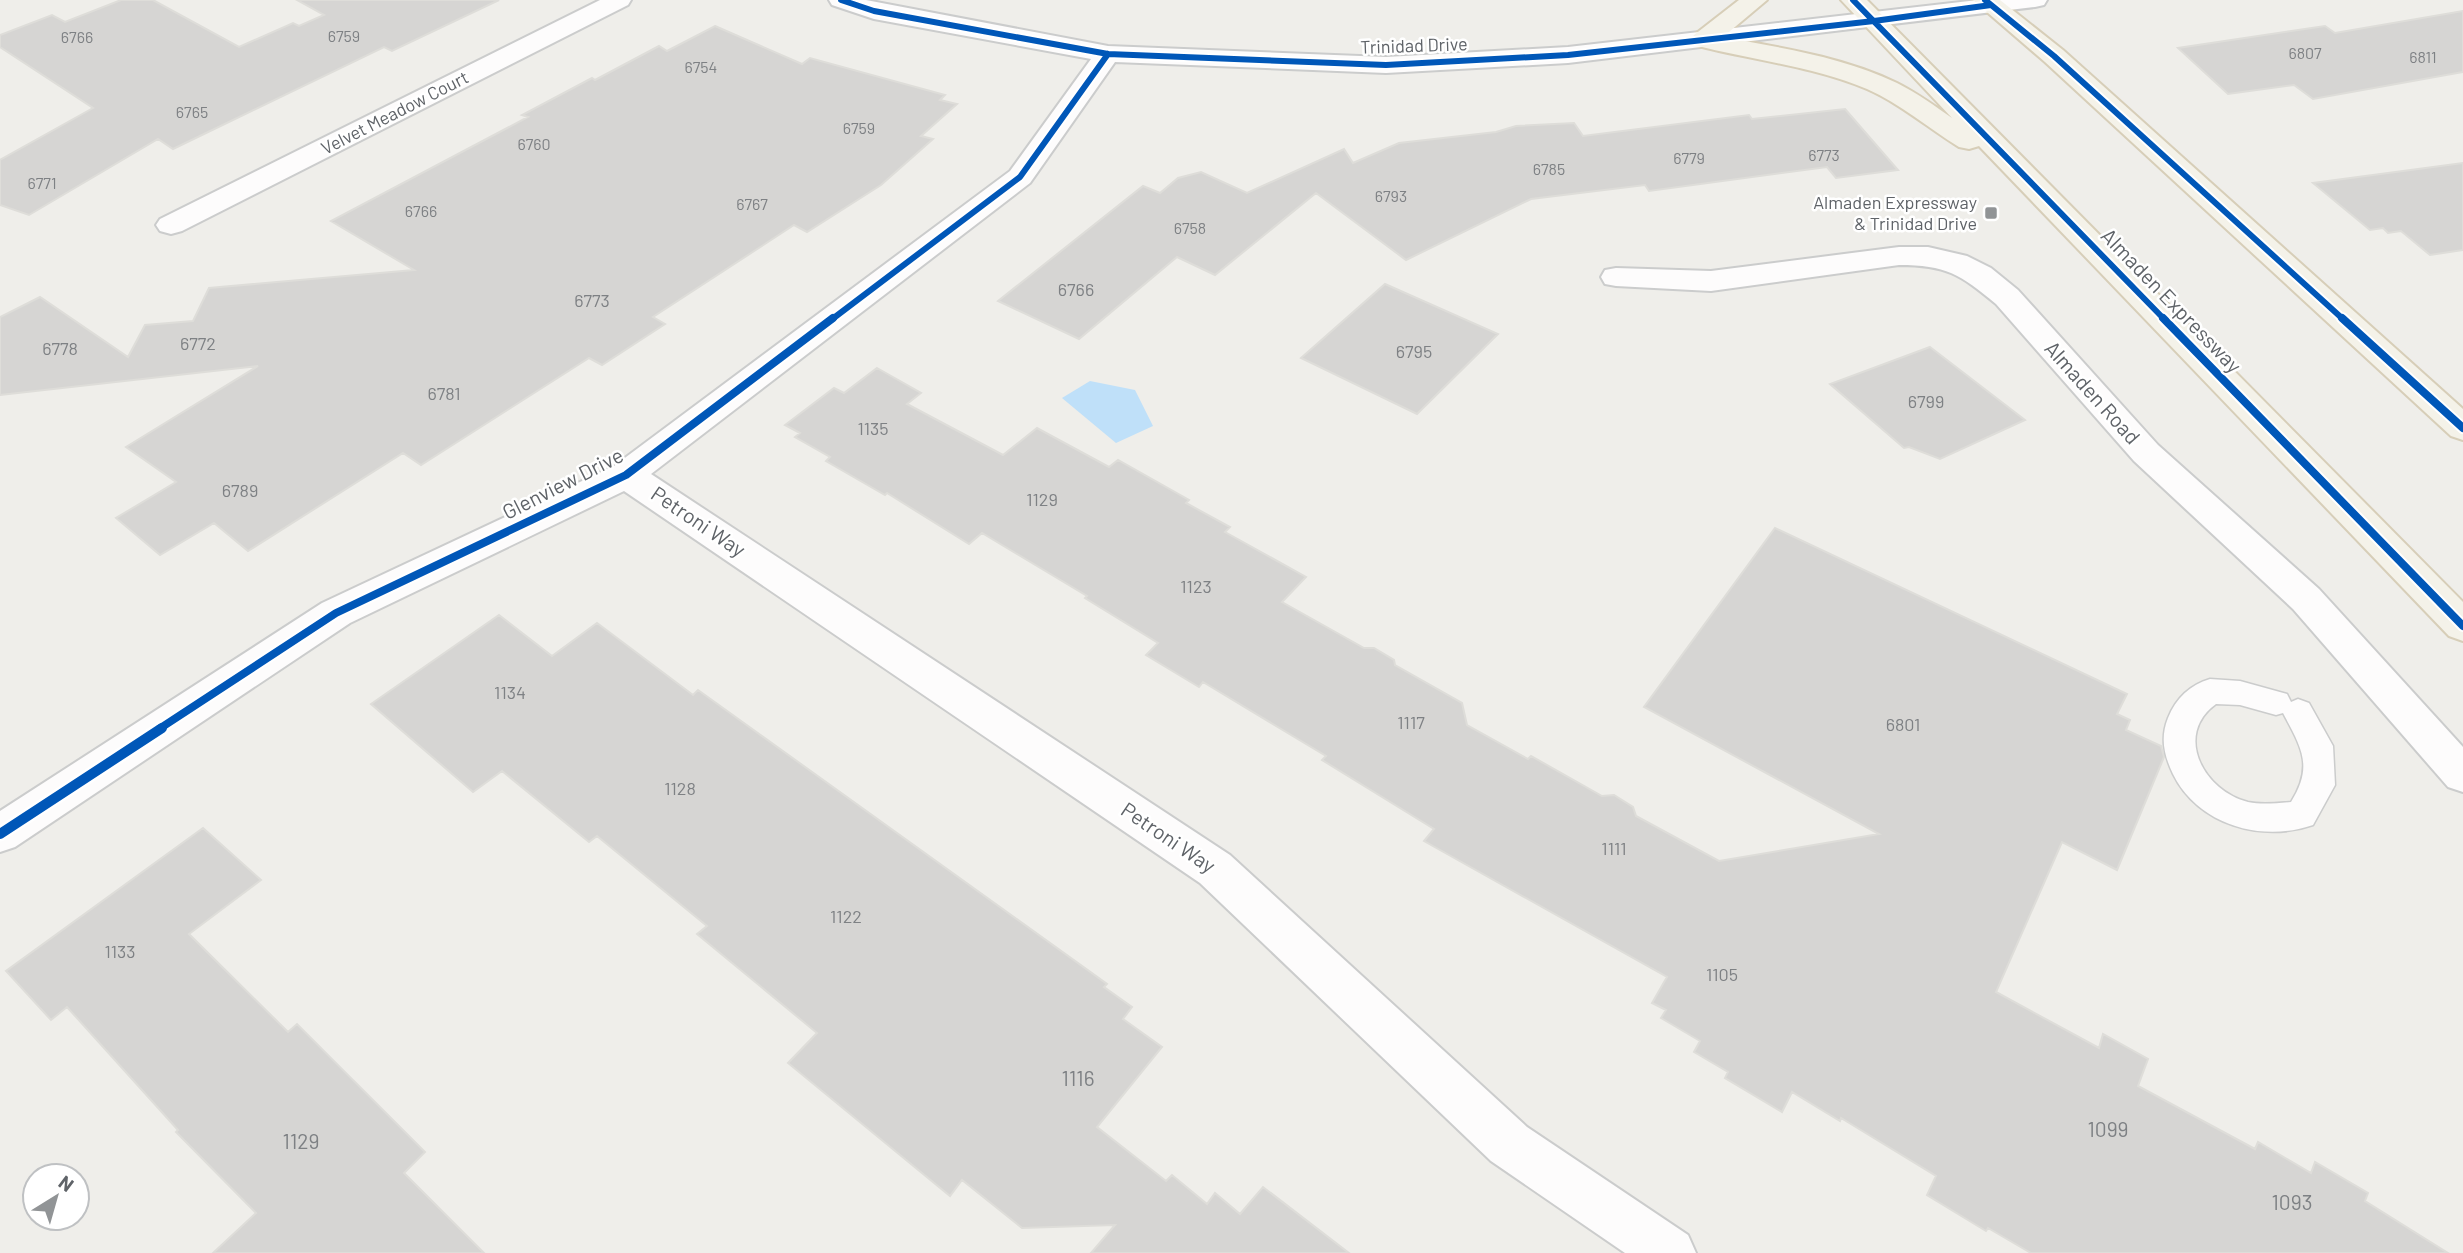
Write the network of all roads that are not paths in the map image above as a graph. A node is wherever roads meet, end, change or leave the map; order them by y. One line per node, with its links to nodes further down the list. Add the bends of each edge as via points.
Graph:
1 (619, 0): 10 (street, Velvet Meadow Court)
2 (842, 0): 8 (street, Trinidad Drive, via 874,11)
3 (1755, 0): 7 (main road)
4 (2035, 0): 5 (street, Trinidad Drive)
5 (1988, 2): 6 (street, Trinidad Drive); 12 (main road, via 2054,56)
6 (1864, 11): 7 (street, Trinidad Drive); 9 (main road, Almaden Expressway)
7 (1703, 40): 8 (street, Trinidad Drive, via 1568,55 1386,65); 9 (main road, via 1829,67 1878,84)
8 (1108, 54): 13 (street, Glenview Drive, via 1020,177)
9 (2017, 167): 14 (main road, Almaden Expressway)
10 (171, 225)
11 (1616, 277): 16 (street, Almaden Road, via 1711,281 1899,256 1928,256 1980,275 2007,297 2146,453 2306,599)
12 (2463, 428)
13 (626, 475): 17 (street, Glenview Drive, via 336,613); 18 (street, Petroni Way, via 1215,869 1508,1144)
14 (2463, 626)
15 (2287, 707): 15 (lane, via 2317,746 2319,785 2301,814 2271,818 2241,814 2215,802 2192,781 2180,758 2178,735 2186,711 2210,691 2240,693)
16 (2463, 775)
17 (0, 834)
18 (1670, 1253)

